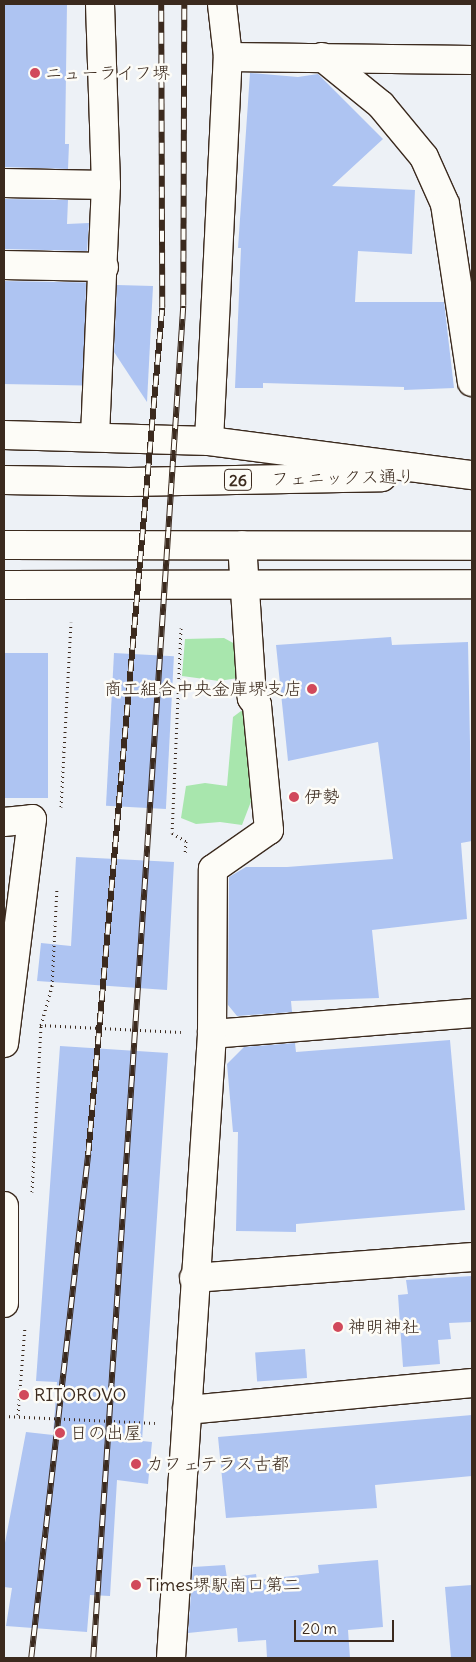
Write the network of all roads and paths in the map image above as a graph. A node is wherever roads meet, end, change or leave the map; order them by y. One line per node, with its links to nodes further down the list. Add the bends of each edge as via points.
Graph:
1 (100, 4): 7 (main road)
2 (222, 4): 3 (main road)
3 (228, 57): 4 (main road); 13 (main road)
4 (322, 57): 5 (main road); 10 (main road, via 380,105 424,157 445,204)
5 (472, 60)
6 (4, 183): 7 (main road)
7 (106, 186): 9 (main road)
8 (4, 265): 9 (main road)
9 (104, 267): 12 (main road)
10 (472, 382)
11 (4, 435): 12 (main road, 26)
12 (95, 436): 13 (main road, 26)
13 (209, 441): 14 (main road, 26)
14 (472, 475): 15 (main road, フェニックス通り / 26, via 129,482)
15 (4, 480)
16 (242, 544): 17 (main road); 18 (main road); 21 (main road)
17 (4, 545)
18 (472, 546)
19 (472, 584): 21 (main road)
20 (4, 585): 21 (main road)
21 (245, 585): 33 (main road, via 252,698 257,705 269,830 213,869)
22 (71, 622): 24 (path)
23 (181, 628): 26 (path, via 172,833 186,841)
24 (61, 809)
25 (4, 822): 31 (main road, via 32,819)
26 (185, 860)
27 (58, 878): 30 (path, via 52,986)
28 (472, 1013): 33 (main road)
29 (183, 1023): 32 (path)
30 (41, 1024): 31 (path); 32 (path); 35 (path)
31 (5, 1033)
32 (183, 1033): 34 (path)
33 (212, 1034): 38 (main road)
34 (182, 1042)
35 (32, 1202)
36 (4, 1206): 39 (main road)
37 (472, 1257): 38 (main road)
38 (194, 1278): 43 (main road)
39 (4, 1286): 40 (main road)
40 (4, 1303)
41 (26, 1321): 44 (path)
42 (472, 1383): 43 (main road)
43 (188, 1410): 44 (path, via 160,1423); 46 (main road)
44 (18, 1415): 45 (path)
45 (4, 1416)
46 (171, 1658)

